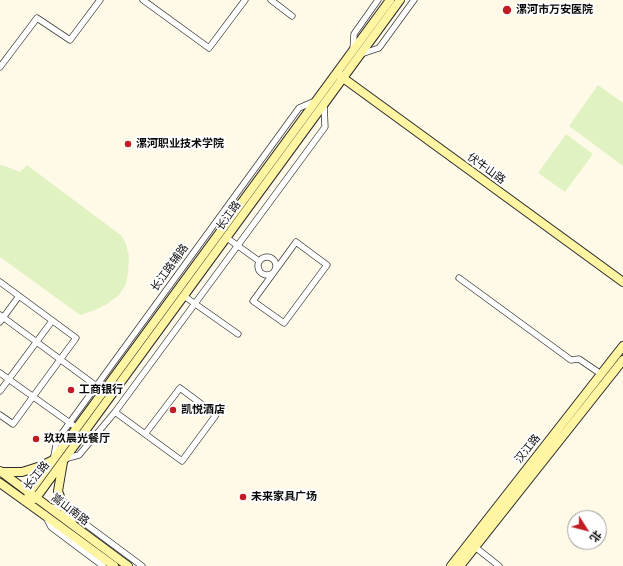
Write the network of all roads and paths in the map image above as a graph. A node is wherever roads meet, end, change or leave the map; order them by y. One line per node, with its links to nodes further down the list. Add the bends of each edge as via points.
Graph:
1 (100, 0): 11 (street, via 70,40 37,18)
2 (143, 0): 3 (street, via 209,48)
3 (245, 0)
4 (271, 0): 9 (street)
5 (378, 0): 10 (street, via 354,34)
6 (390, 0): 10 (main road, 长江路)
7 (400, 0): 10 (main road, 长江路)
8 (414, 0): 10 (street, via 379,48)
9 (292, 16)
10 (357, 52): 12 (main road, 长江路)
11 (0, 67)
12 (340, 75): 13 (main road, 长江路); 20 (main road, 伏牛山路)
13 (321, 102): 14 (main road, 长江路); 15 (street, via 325,127); 34 (street, 长江路辅路, via 299,108); 36 (main road, 长江路)
14 (227, 238): 15 (street); 22 (main road, 长江路)
15 (238, 246): 16 (street); 23 (street)
16 (259, 261): 17 (street, via 264,257 271,258 276,265); 17 (street, via 258,267 262,274 270,275)
17 (275, 271): 17 (street, via 296,242 327,265 284,323 254,301)
18 (459, 278): 32 (street, via 570,360 579,359)
19 (0, 282): 21 (street)
20 (623, 282)
21 (19, 296): 24 (street); 25 (street)
22 (184, 296): 23 (street); 36 (main road, 长江路)
23 (195, 304): 26 (street); 38 (street)
24 (1, 318): 27 (street)
25 (52, 320): 27 (street); 29 (street, via 76,338)
26 (238, 334)
27 (36, 342): 29 (street); 33 (street)
28 (623, 346): 32 (main road, 汉江路)
29 (60, 360): 34 (street); 37 (street)
30 (623, 360): 52 (main road, 汉江路)
31 (0, 373): 33 (street)
32 (601, 374): 58 (main road, 汉江路)
33 (9, 379): 35 (street); 37 (street)
34 (96, 386): 36 (street); 41 (street, 长江路辅路)
35 (0, 391)
36 (107, 394): 38 (street); 41 (main road, 长江路); 44 (main road, 长江路)
37 (33, 397): 40 (street, via 13,424); 41 (street)
38 (121, 404): 39 (street)
39 (115, 412): 42 (street); 44 (street, via 79,455)
40 (0, 415)
41 (73, 425): 43 (main road, 长江路)
42 (146, 434): 42 (street, via 182,461 216,415 180,388)
43 (54, 459): 45 (main road, via 22,472); 47 (main road, 长江路)
44 (64, 459): 47 (main road, 长江路); 49 (main road, via 58,491)
45 (0, 471): 47 (main road, 嵩山南路)
46 (0, 483): 48 (main road, 嵩山南路)
47 (33, 495): 48 (main road, 长江路); 50 (main road, 嵩山南路)
48 (27, 502): 50 (main road, 嵩山南路)
49 (64, 508): 50 (street); 51 (main road); 53 (street)
50 (46, 510): 51 (main road, 嵩山南路); 55 (street, via 51,527); 56 (main road, 嵩山南路)
51 (73, 525): 54 (main road, 嵩山南路)
52 (475, 547): 59 (main road, 汉江路); 60 (street)
53 (119, 549): 54 (street); 57 (street)
54 (124, 564)
55 (103, 566)
56 (114, 566)
57 (142, 566)
58 (451, 566)
59 (460, 566)
60 (499, 566)

